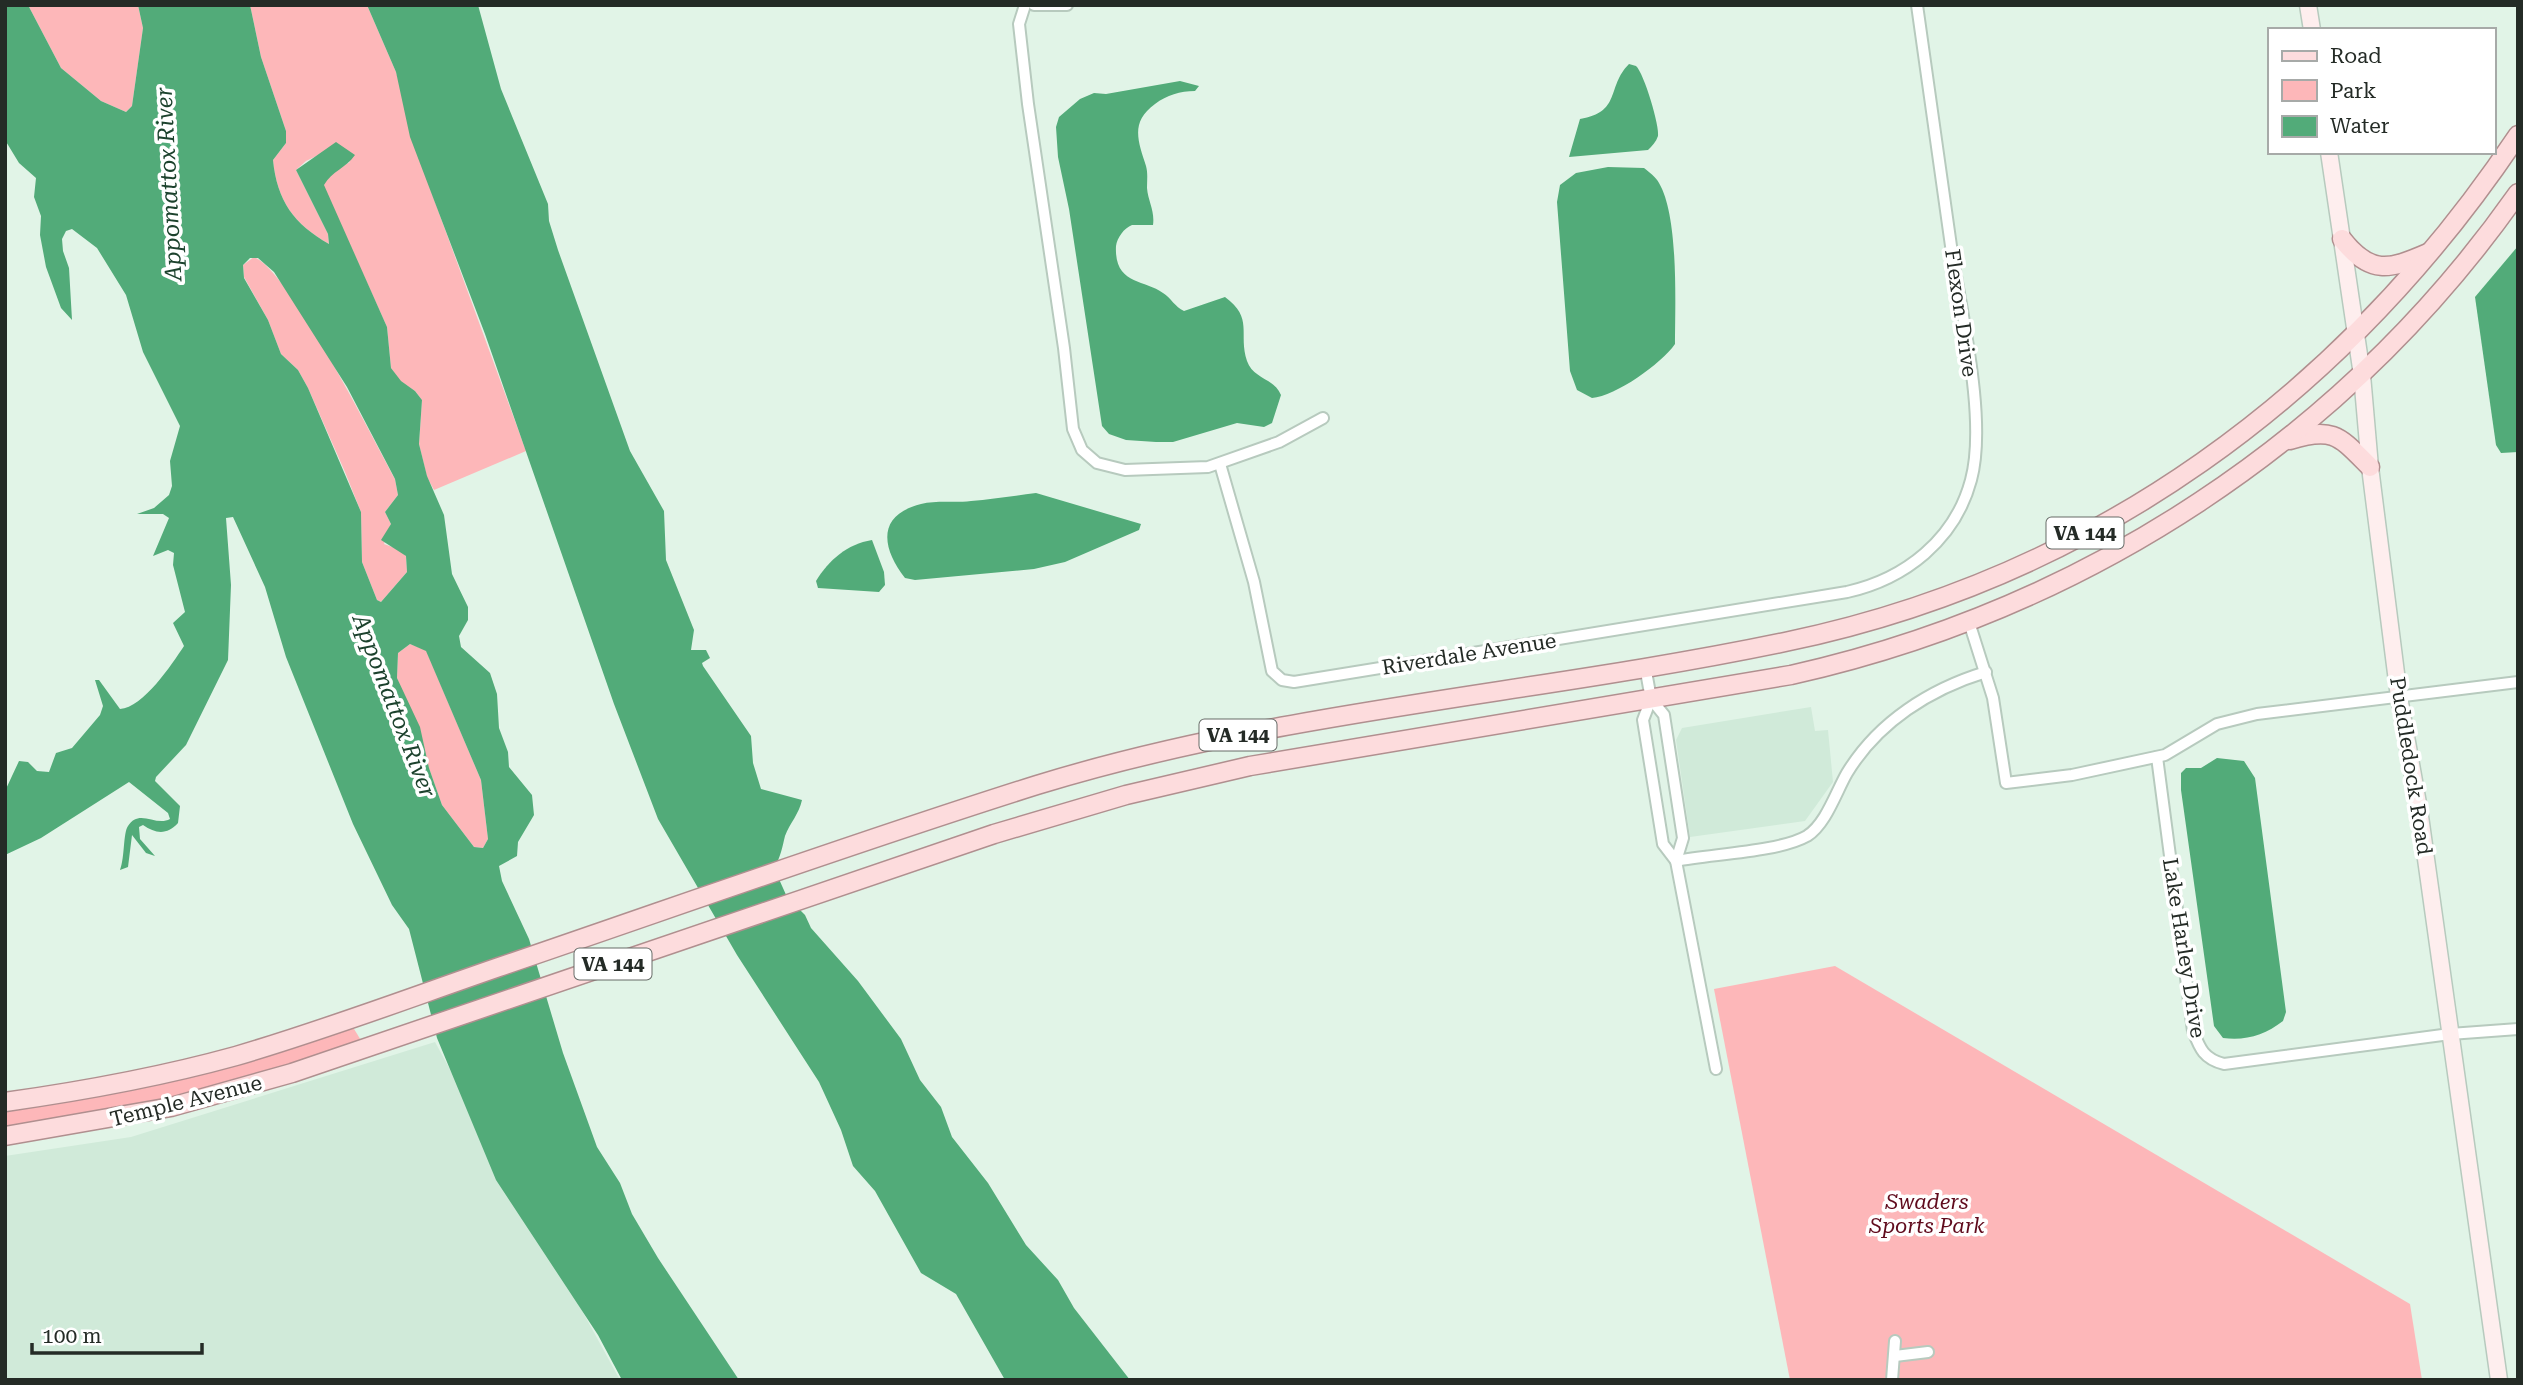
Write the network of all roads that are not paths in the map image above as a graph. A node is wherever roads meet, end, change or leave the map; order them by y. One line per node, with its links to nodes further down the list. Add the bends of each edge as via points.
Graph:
1 (1025, 5): 16 (street, via 1020,24 1028,104 1076,440 1090,459 1111,468 1185,470)
2 (1034, 5): 3 (street)
3 (1067, 5)
4 (1917, 5): 18 (street, Flexon Drive, via 1977,443 1971,482 1953,521 1914,563)
5 (2308, 5): 6 (main road)
6 (2312, 28)
7 (2518, 135): 11 (main road, VA 144)
8 (2329, 154): 10 (main road, Puddledock Road)
9 (2518, 193): 13 (main road, VA 144, via 2456,275)
10 (2342, 239): 11 (main road, via 2360,259 2381,267); 12 (main road, Puddledock Road)
11 (2431, 252): 12 (main road, VA 144)
12 (2356, 336): 13 (main road, Puddledock Road); 20 (main road, VA 144, via 2281,402 2185,474 2038,558 1933,600 1832,631)
13 (2362, 375): 15 (main road, VA 144); 17 (main road, Puddledock Road)
14 (1323, 418): 16 (street, via 1279,442)
15 (2284, 442): 17 (main road, via 2309,434 2335,435); 19 (main road, VA 144, via 2153,533 2042,592)
16 (1220, 464): 18 (street, Riverdale Avenue, via 1254,582 1272,671 1285,681 1768,606)
17 (2370, 467): 23 (main road, Puddledock Road)
18 (1879, 583)
19 (1969, 622): 21 (street); 24 (main road, VA 144, via 1839,664)
20 (1645, 666): 24 (street); 30 (main road, Temple Avenue / VA 144, via 1265,729 1164,751 1044,783 842,849 232,1057)
21 (1986, 672): 25 (street, via 2006,783); 26 (street, via 1952,682 1891,724 1863,750 1808,835 1783,844)
22 (2518, 682): 23 (street)
23 (2399, 697): 25 (street, via 2257,714 2217,724); 28 (main road, Puddledock Road)
24 (1651, 699): 26 (street, via 1664,715 1683,838); 26 (street, via 1643,720 1663,844); 31 (main road, Temple Avenue / VA 144, via 1192,779 1040,819 256,1084 172,1107)
25 (2157, 757): 28 (street, Lake Harley Drive, via 2193,1031 2200,1050 2211,1060 2224,1063)
26 (1676, 861): 29 (street)
27 (2518, 1029): 28 (street)
28 (2450, 1034): 36 (main road, Puddledock Road)
29 (1716, 1069)
30 (5, 1102)
31 (5, 1136)
32 (1895, 1341): 34 (street)
33 (1928, 1352): 34 (street)
34 (1895, 1356): 35 (street)
35 (1892, 1380)
36 (2498, 1380)

